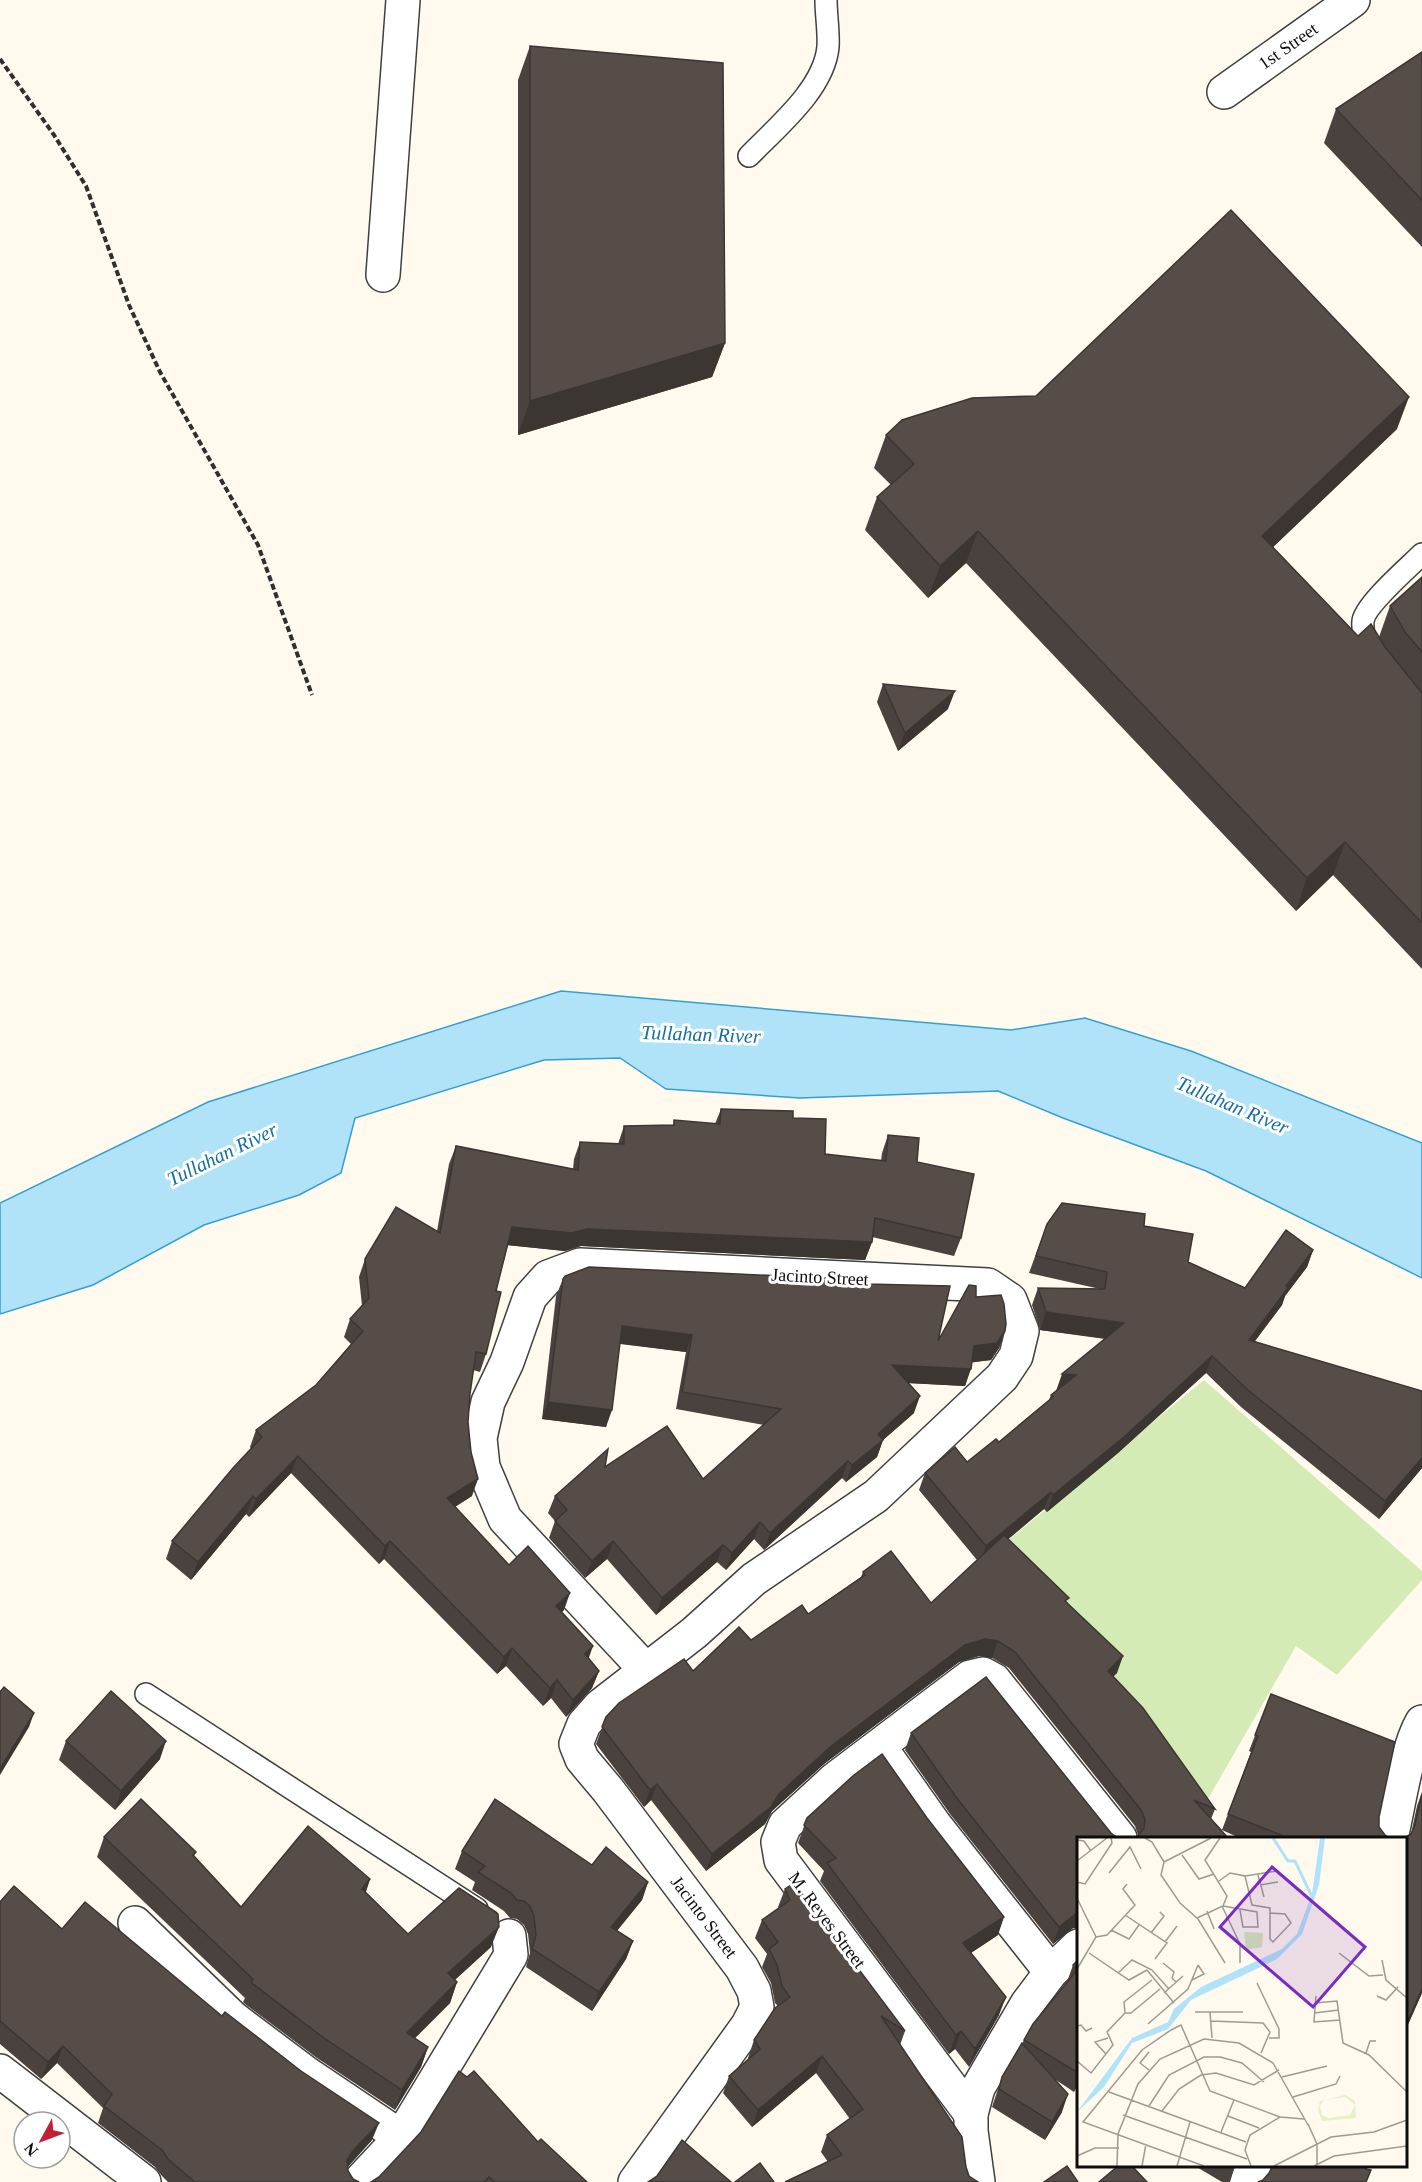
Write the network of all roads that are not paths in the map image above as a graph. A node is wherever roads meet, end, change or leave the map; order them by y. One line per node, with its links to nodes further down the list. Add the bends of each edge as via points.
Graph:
1 (403, 0): 6 (street)
2 (826, 0): 5 (lane, via 828,47 824,67 808,93)
3 (1338, 4): 4 (street, 1st Street)
4 (1224, 92)
5 (749, 156)
6 (383, 275)
7 (1422, 554): 8 (lane, via 1375,600 1363,619 1365,645)
8 (1386, 675)
9 (645, 1670): 9 (street, Jacinto Street, via 694,1633 754,1579 876,1496 1002,1377 1016,1356 1022,1331 1010,1300 988,1285 579,1265 548,1277 530,1297 488,1402 480,1438 483,1467 506,1519); 25 (street, Jacinto Street, via 600,1706 584,1724 576,1744 582,1759 742,1968 757,2007)
10 (146, 1694): 16 (lane, via 497,1922)
11 (1422, 1722): 14 (street, via 1416,1732)
12 (880, 1747): 13 (street, M. Reyes Street, via 970,1677 983,1674 994,1680); 18 (street); 20 (street, M. Reyes Street, via 835,1779 785,1825 778,1842 781,1860)
13 (1118, 1837)
14 (1391, 1837)
15 (135, 1923): 21 (street, via 232,2018)
16 (509, 1936): 21 (street, via 511,1955)
17 (1077, 1947): 18 (street)
18 (1051, 1971): 20 (street, via 978,2088)
19 (0, 2071): 23 (street)
20 (970, 2114): 26 (street)
21 (401, 2137): 24 (street)
22 (1254, 2167): 27 (street)
23 (144, 2182)
24 (359, 2182)
25 (635, 2182)
26 (978, 2182)
27 (1246, 2182)

